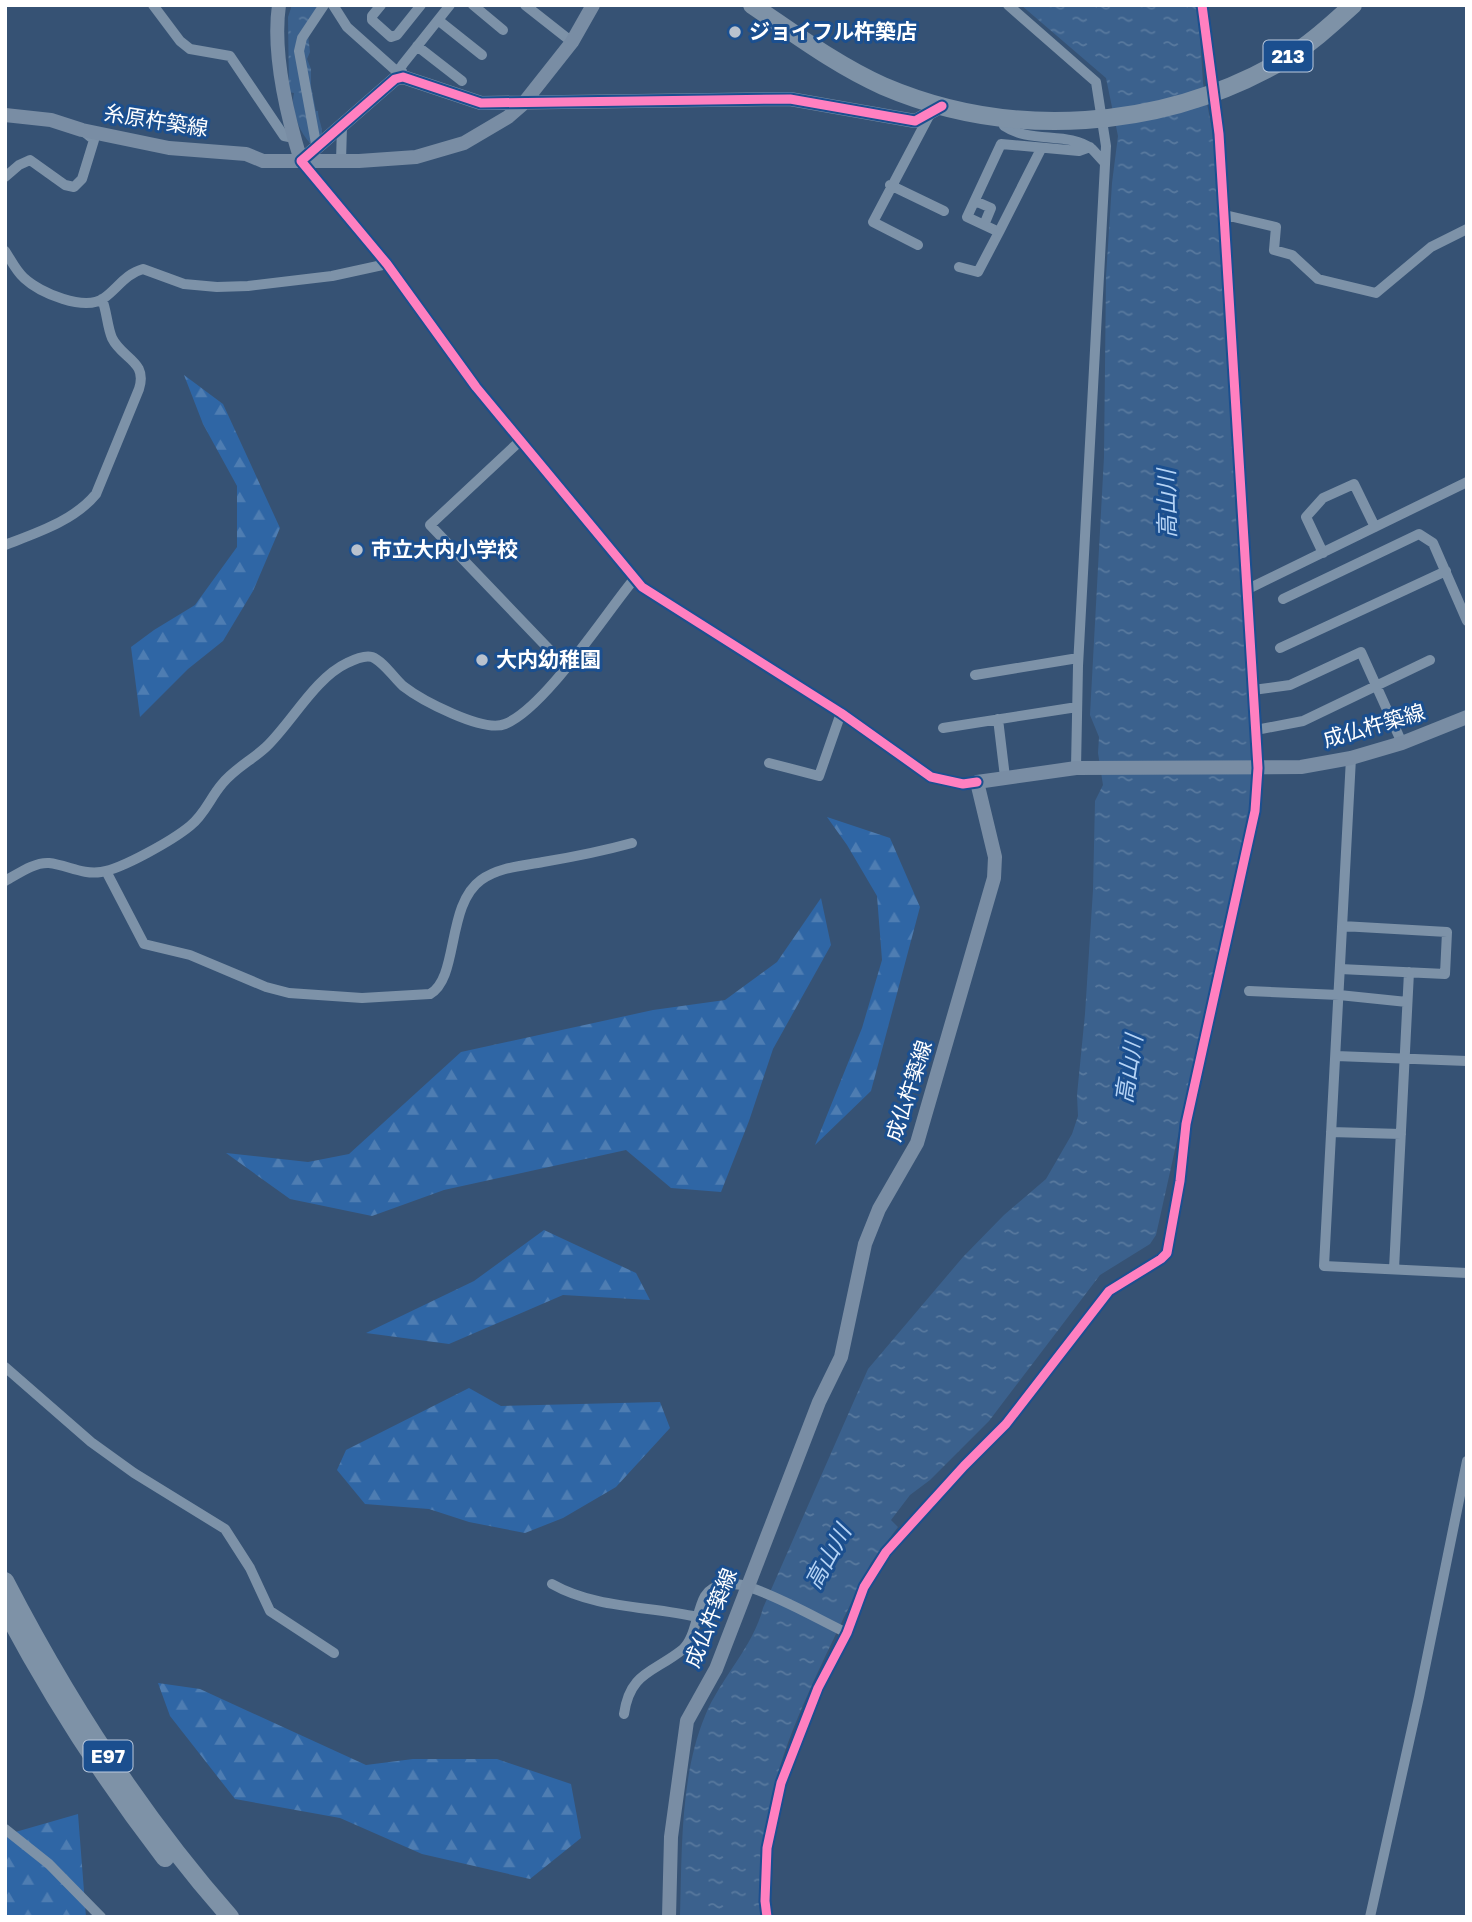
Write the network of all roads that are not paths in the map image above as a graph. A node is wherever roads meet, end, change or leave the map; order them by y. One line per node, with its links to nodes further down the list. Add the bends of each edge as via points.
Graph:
1 (153, 5): 30 (street, via 190,49 230,56 284,136)
2 (279, 5): 30 (main road, via 281,65)
3 (324, 5): 32 (street, via 302,38 299,51)
4 (333, 5): 20 (street, via 348,27)
5 (381, 5): 6 (street, via 372,20 391,37)
6 (421, 5)
7 (450, 5): 15 (street)
8 (472, 5): 16 (street)
9 (525, 5): 17 (street)
10 (593, 5): 17 (main road, 糸原杵築線)
11 (752, 5): 24 (highway, 213, via 846,68)
12 (1008, 5): 27 (street, via 1096,82)
13 (1202, 5): 22 (street)
14 (1353, 5): 22 (highway, 213, via 1284,59)
15 (438, 20): 18 (street); 19 (street)
16 (503, 30)
17 (572, 43): 23 (main road, 糸原杵築線)
18 (417, 46): 20 (street, via 401,67); 21 (street)
19 (482, 55)
20 (403, 77): 23 (main road, via 481,103); 28 (main road)
21 (462, 81)
22 (1214, 92): 27 (highway, 213, via 1166,108); 41 (street)
23 (523, 104): 24 (main road, via 790,99 915,121); 35 (main road, 糸原杵築線, via 486,131 442,151 397,159)
24 (942, 106): 26 (highway, 213); 38 (street, via 928,117)
25 (5, 115): 29 (main road, 糸原杵築線, via 51,120)
26 (1006, 118): 27 (highway, 213); 31 (street, via 1004,126 1012,132)
27 (1102, 119): 36 (street)
28 (342, 126): 32 (main road); 35 (street)
29 (82, 130): 34 (main road, 糸原杵築線, via 169,148); 37 (street, via 94,140 75,187 65,186 30,160)
30 (294, 138): 34 (main road)
31 (1090, 148): 33 (street); 36 (street)
32 (317, 149): 34 (main road)
33 (1041, 149): 39 (street, via 1001,144); 44 (street)
34 (301, 161): 35 (main road, 糸原杵築線); 47 (street)
35 (341, 161)
36 (1104, 162): 61 (street)
37 (5, 177)
38 (890, 185): 40 (street); 45 (street, via 873,222)
39 (975, 201): 42 (street, via 991,208); 42 (street, via 967,217)
40 (944, 211)
41 (1225, 215): 43 (street, via 1276,227 1274,250 1292,255 1318,279 1376,293 1431,247); 57 (street)
42 (984, 225): 44 (street)
43 (1467, 229)
44 (999, 232): 48 (street, via 978,272)
45 (918, 245)
46 (5, 251): 49 (street, via 22,276 46,291 79,303)
47 (387, 264): 49 (street, via 332,276 217,287 184,284 143,269); 50 (street)
48 (960, 267)
49 (102, 299): 53 (street, via 113,339 140,372 139,389 96,494 48,528)
50 (520, 441): 56 (street); 63 (street, via 430,525)
51 (1467, 482): 52 (street)
52 (1375, 527): 54 (street); 54 (street, via 1354,484 1323,499 1306,517)
53 (5, 545)
54 (1323, 552): 57 (street)
55 (1446, 571): 58 (street, via 1433,543 1419,534); 59 (street); 60 (street)
56 (635, 578): 63 (street); 68 (street, via 655,596)
57 (1248, 590): 66 (street)
58 (1283, 599)
59 (1467, 621)
60 (1280, 648)
61 (1078, 657): 64 (street); 67 (street)
62 (1430, 660): 65 (street)
63 (566, 667): 81 (street, via 541,697 499,725 480,724 435,704 406,688 374,657 348,662 332,672 265,748 219,786 190,827)
64 (975, 675)
65 (1377, 685): 66 (street, via 1361,652 1290,685); 72 (street, via 1303,721); 73 (street)
66 (1253, 690): 72 (street)
67 (1077, 707): 70 (street); 76 (street)
68 (841, 713): 75 (street, via 819,776); 79 (street, via 931,777 963,784)
69 (1467, 717): 73 (main road, 成仏杵築線)
70 (998, 719): 71 (street); 78 (street)
71 (943, 728)
72 (1256, 730): 77 (street)
73 (1402, 743): 74 (main road, 成仏杵築線)
74 (1351, 758): 77 (main road, 成仏杵築線, via 1301,767); 83 (street)
75 (769, 763)
76 (1076, 768): 77 (main road, 成仏杵築線); 78 (main road, 成仏杵築線)
77 (1258, 768): 103 (street, via 1255,811 1186,1124 1167,1253 1109,1291 1006,1424 886,1552 864,1587)
78 (1005, 777): 79 (main road, 成仏杵築線)
79 (977, 782): 100 (main road, 成仏杵築線, via 995,857 994,878 931,1102 917,1143 871,1228 841,1357)
80 (632, 843): 81 (street, via 502,869 485,877 463,903 436,990 362,998 289,993 144,944)
81 (106, 871): 82 (street, via 89,873 43,864)
82 (5, 881)
83 (1342, 926): 84 (street); 85 (street, via 1447,932 1445,974)
84 (1340, 969): 85 (street); 87 (street)
85 (1409, 972): 88 (street)
86 (1249, 990): 87 (street)
87 (1339, 995): 88 (street); 89 (street)
88 (1407, 1002): 90 (street)
89 (1336, 1056): 90 (street); 92 (street)
90 (1405, 1058): 91 (street); 93 (street)
91 (1467, 1061)
92 (1331, 1132): 93 (street); 94 (street, via 1324,1266)
93 (1401, 1134): 94 (street)
94 (1394, 1269): 95 (street)
95 (1467, 1273)
96 (5, 1367): 104 (street, via 91,1443 225,1529 270,1611)
97 (1467, 1461): 112 (street)
98 (5, 1581): 109 (highway, E97, via 66,1691 114,1764 169,1844)
99 (552, 1584): 102 (street, via 637,1609)
100 (748, 1586): 102 (street, via 726,1584 710,1590); 103 (street); 110 (main road, 成仏杵築線, via 716,1668 687,1721 671,1837)
101 (5, 1609): 108 (highway, E97, via 49,1688 139,1824)
102 (697, 1617): 105 (street, via 684,1648 634,1683)
103 (847, 1633): 111 (street, via 818,1688 780,1783 767,1848)
104 (334, 1653)
105 (624, 1714)
106 (5, 1829): 107 (street)
107 (101, 1917)
108 (214, 1917)
109 (230, 1917)
110 (669, 1917)
111 (767, 1917)
112 (1370, 1917)

